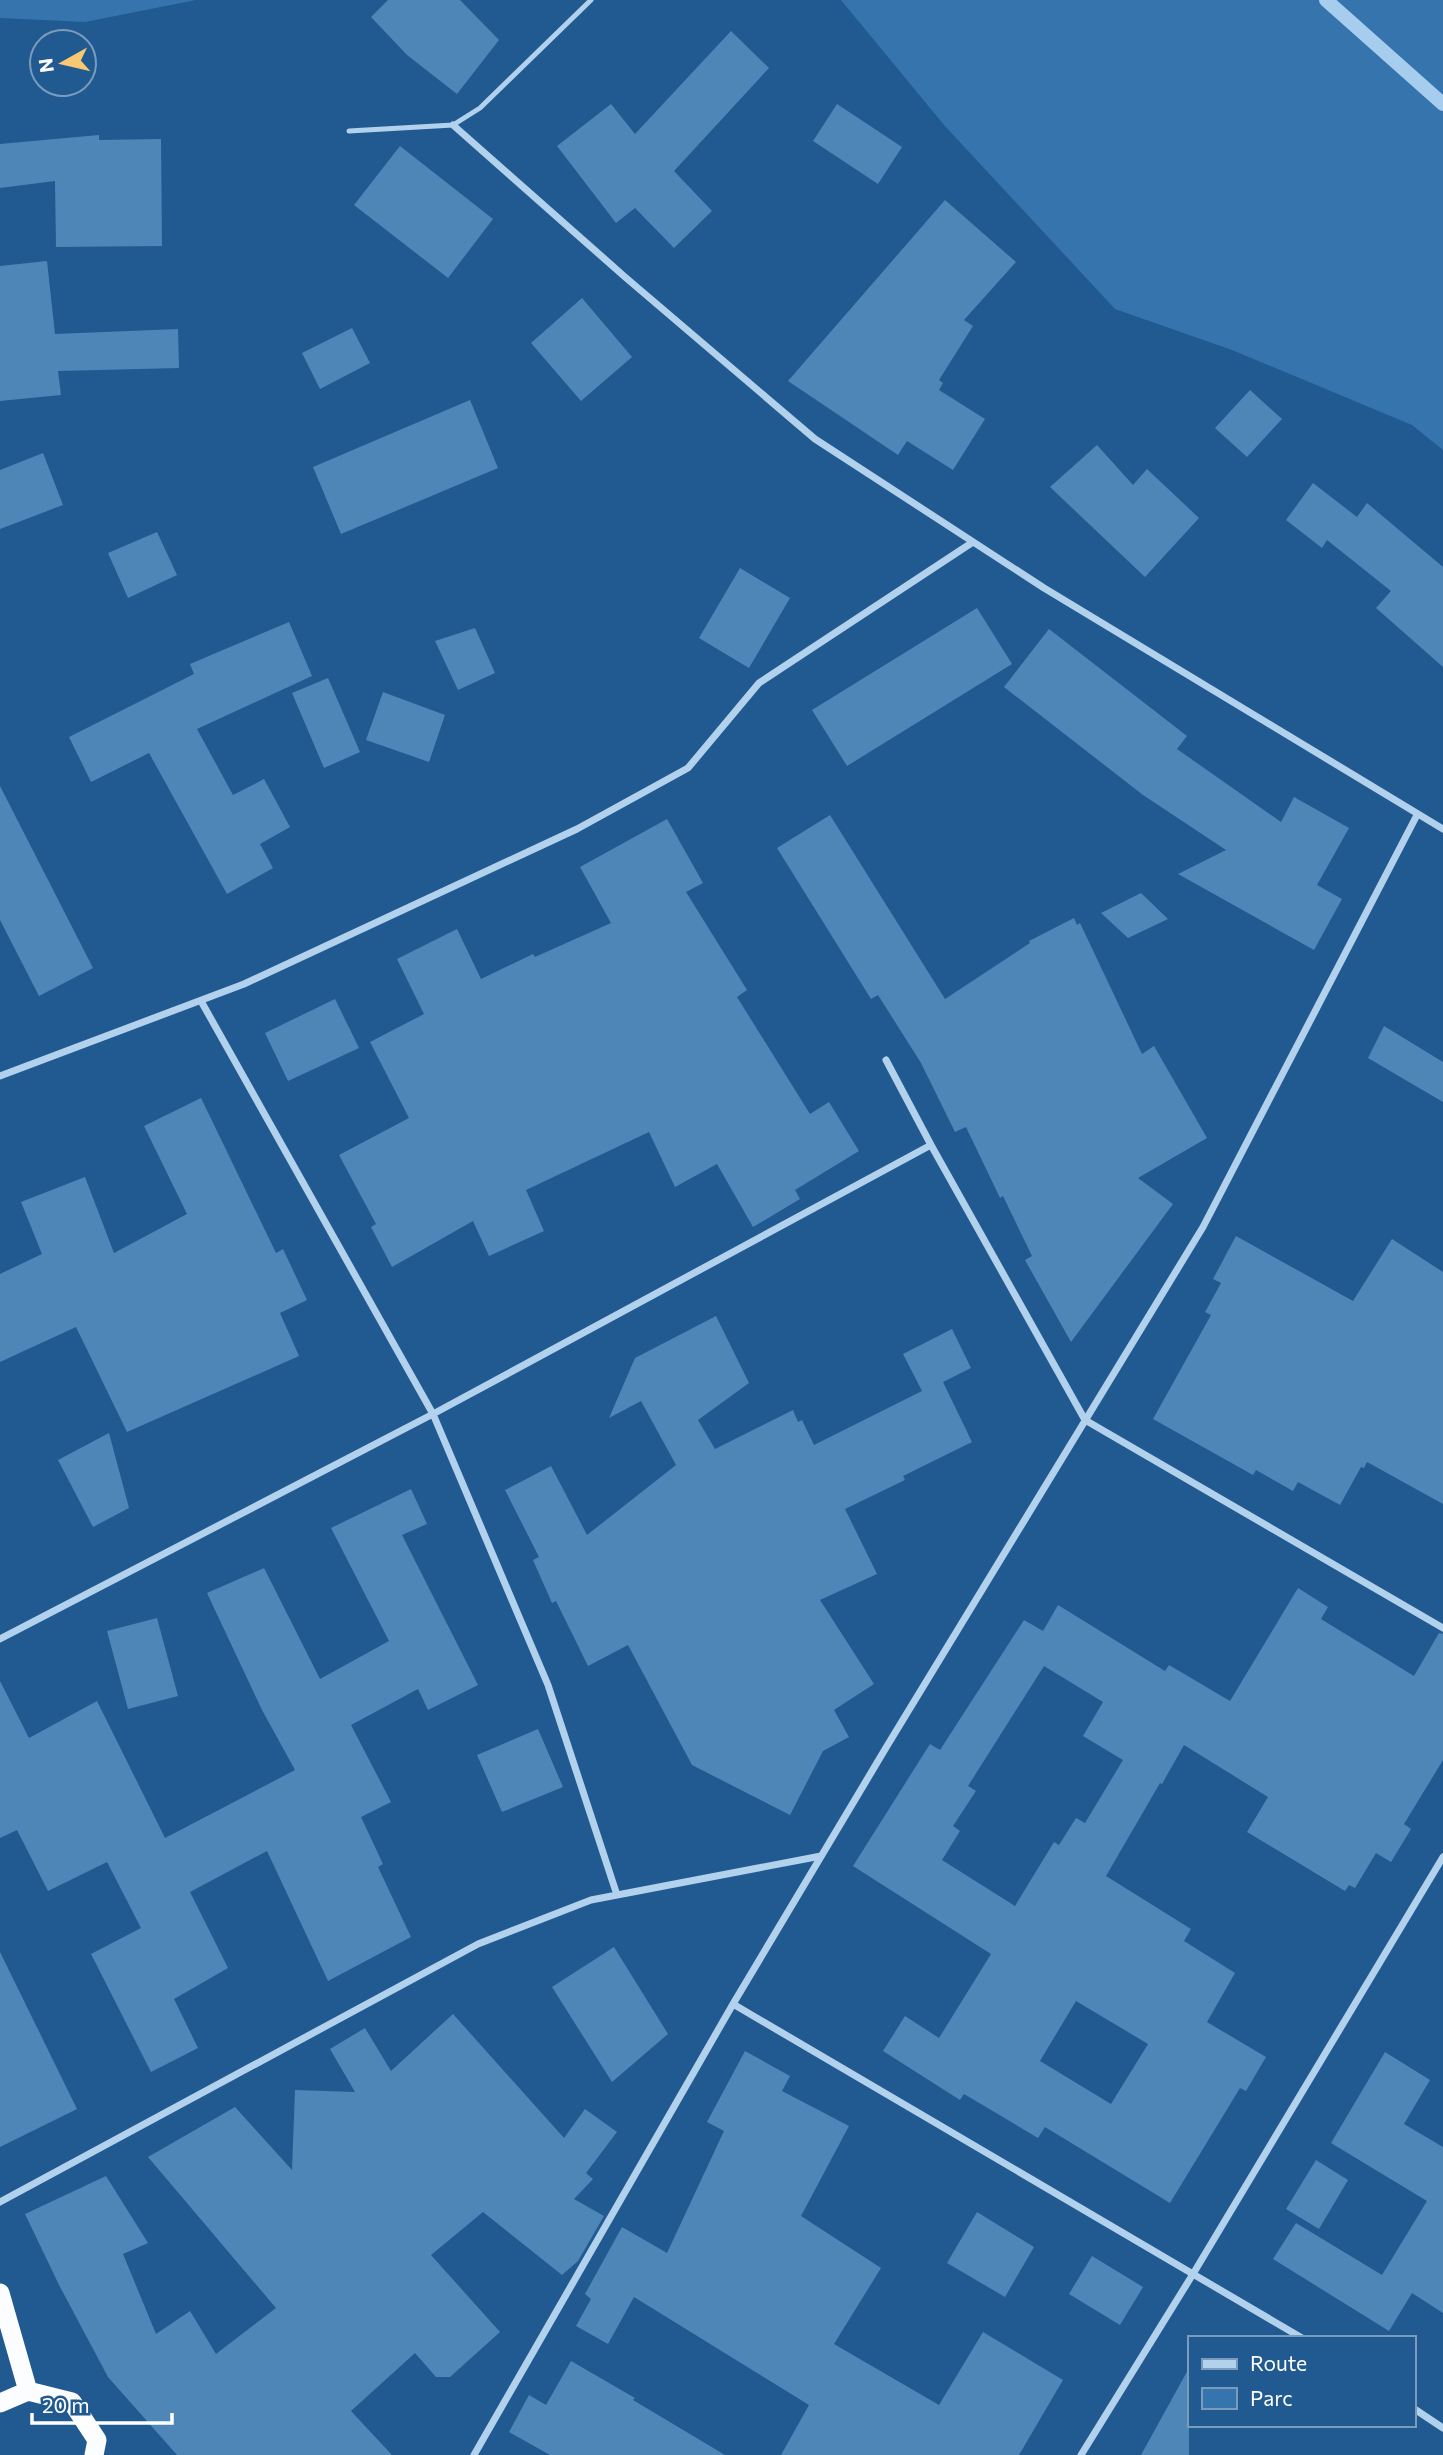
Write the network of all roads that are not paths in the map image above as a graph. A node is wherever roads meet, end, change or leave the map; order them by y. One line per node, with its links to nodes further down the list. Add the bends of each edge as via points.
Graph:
1 (591, 0): 2 (lane, via 480,107)
2 (453, 125): 3 (lane); 4 (street, via 815,439)
3 (348, 131)
4 (973, 542): 5 (street); 7 (street, via 759,683 688,768 577,829)
5 (1417, 815): 6 (street); 12 (street, via 1203,1227)
6 (1443, 829)
7 (201, 1001): 9 (street); 11 (street)
8 (886, 1060): 10 (street)
9 (0, 1076)
10 (931, 1145): 11 (street); 12 (street)
11 (433, 1413): 14 (street); 17 (street, via 548,1685)
12 (1085, 1420): 13 (street); 15 (street)
13 (1443, 1628)
14 (0, 1639)
15 (821, 1857): 17 (street); 18 (street)
16 (1443, 1857): 20 (street)
17 (617, 1895): 19 (street, via 591,1900 478,1944)
18 (733, 2004): 20 (street); 28 (street)
19 (0, 2202)
20 (1193, 2274): 22 (street); 29 (street)
21 (0, 2293): 23 (highway)
22 (1298, 2336)
23 (28, 2391): 24 (highway); 27 (highway, via 72,2402 97,2440)
24 (0, 2403)
25 (1415, 2409): 26 (street)
26 (1443, 2428)
27 (94, 2455)
28 (474, 2455)
29 (1080, 2455)

